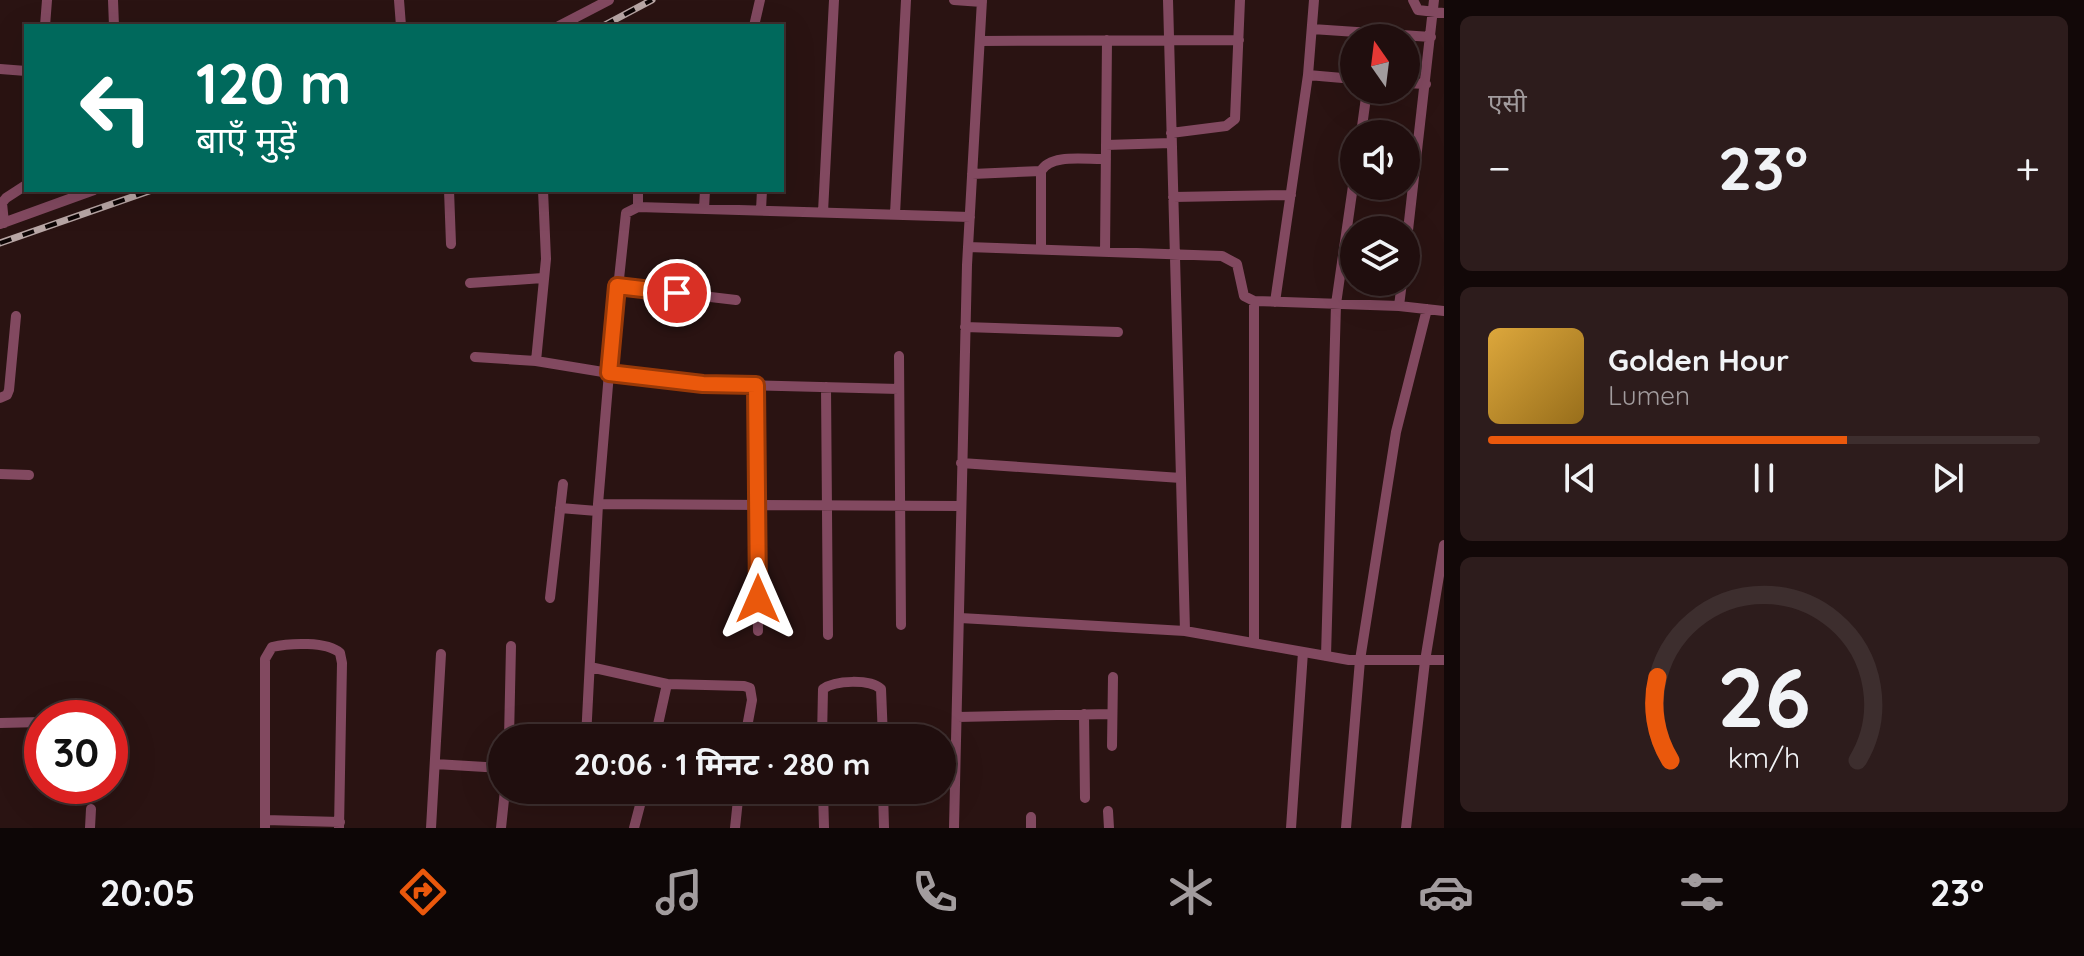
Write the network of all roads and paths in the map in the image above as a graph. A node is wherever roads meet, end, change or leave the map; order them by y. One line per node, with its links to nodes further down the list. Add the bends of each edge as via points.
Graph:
1 (47, 0): 15 (street)
2 (113, 0): 16 (street)
3 (399, 0): 17 (street)
4 (609, 0): 18 (street)
5 (760, 0): 19 (street)
6 (834, 0): 50 (street)
7 (906, 0): 51 (street)
8 (954, 0): 13 (street)
9 (1168, 0): 23 (street)
10 (1240, 0): 24 (street)
11 (1314, 0): 20 (street)
12 (1413, 0): 14 (street, via 1418,10)
13 (982, 1): 25 (street)
14 (1437, 8): 21 (street)
15 (45, 24)
16 (114, 24)
17 (401, 24)
18 (563, 24)
19 (754, 24)
20 (1312, 29): 21 (street); 28 (street)
21 (1431, 37): 31 (street)
22 (1107, 40): 23 (street); 25 (street); 33 (street)
23 (1169, 40): 24 (street); 32 (street)
24 (1239, 40): 32 (street, via 1235,119 1226,126)
25 (980, 41): 36 (street)
26 (0, 69): 27 (street)
27 (24, 71)
28 (1308, 75): 29 (street); 44 (street)
29 (1340, 78)
30 (1420, 84): 31 (street)
31 (1426, 84): 52 (street)
32 (1171, 138): 33 (street); 45 (street)
33 (1106, 145): 34 (street)
34 (1106, 159): 35 (street, via 1054,160); 58 (street)
35 (1041, 171): 36 (street); 57 (street)
36 (972, 174): 53 (street)
37 (24, 186): 54 (street, via 2,203)
38 (88, 192): 54 (street)
39 (449, 192): 55 (street)
40 (543, 192): 60 (street)
41 (638, 192): 47 (street)
42 (705, 192): 48 (street)
43 (762, 192): 49 (street)
44 (1291, 195): 45 (street); 66 (street)
45 (1173, 197): 59 (street)
46 (1351, 200): 67 (street)
47 (638, 207): 48 (street); 62 (street, via 624,220)
48 (704, 209): 49 (street)
49 (761, 210): 50 (street)
50 (823, 212): 51 (street)
51 (895, 214): 53 (street)
52 (1410, 216)
53 (970, 217): 56 (street)
54 (2, 223)
55 (451, 244)
56 (968, 247): 57 (street); 72 (street)
57 (1041, 250): 58 (street)
58 (1105, 252): 59 (street)
59 (1174, 255): 65 (street, via 1231,259 1237,264 1244,296); 85 (street)
60 (543, 278): 61 (street); 76 (street)
61 (470, 283)
62 (617, 286): 64 (street); 77 (street)
63 (1400, 296): 68 (street)
64 (736, 300)
65 (1254, 301): 66 (street); 100 (street)
66 (1275, 302): 67 (street)
67 (1336, 304): 68 (street); 104 (street)
68 (1399, 306): 69 (street)
69 (1427, 309): 70 (street); 105 (street, via 1396,432)
70 (1444, 311)
71 (16, 316): 81 (street, via 9,390)
72 (965, 327): 73 (street); 82 (street)
73 (1118, 332)
74 (899, 356): 80 (street)
75 (475, 357): 76 (street)
76 (536, 361): 77 (street)
77 (609, 373): 78 (street); 91 (street)
78 (756, 385): 79 (street); 87 (street)
79 (826, 387): 80 (street); 88 (street)
80 (899, 389): 89 (street)
81 (0, 398)
82 (961, 463): 85 (street); 90 (street)
83 (0, 474): 84 (street)
84 (29, 475)
85 (1181, 478): 98 (street)
86 (563, 484): 92 (street)
87 (757, 505): 88 (street); 91 (street); 97 (street)
88 (827, 505): 89 (street); 99 (street)
89 (900, 506): 90 (street); 96 (street)
90 (961, 506): 95 (street)
91 (598, 507): 92 (street); 108 (street)
92 (560, 508): 94 (street)
93 (1444, 545): 107 (street)
94 (550, 598)
95 (960, 618): 98 (street); 113 (street)
96 (901, 625)
97 (758, 631)
98 (1185, 631): 100 (street)
99 (828, 635)
100 (1254, 643): 102 (street)
101 (511, 646): 116 (street)
102 (1303, 652): 104 (street); 144 (street)
103 (441, 654): 123 (street)
104 (1326, 656): 105 (street)
105 (1360, 660): 107 (street); 145 (street)
106 (1444, 660): 107 (street)
107 (1425, 661): 146 (street)
108 (590, 667): 110 (street); 117 (street)
109 (1113, 677): 112 (street)
110 (667, 684): 118 (street); 119 (street, via 750,688)
111 (1084, 714): 112 (street); 113 (street); 125 (street)
112 (1112, 714): 122 (street)
113 (957, 717): 142 (street)
114 (24, 722): 115 (street)
115 (0, 723)
116 (509, 724)
117 (587, 724)
118 (658, 724)
119 (748, 724)
120 (822, 724): 121 (street, via 823,689 871,683 881,689)
121 (882, 724)
122 (1112, 746)
123 (435, 764): 124 (street); 136 (street)
124 (488, 767)
125 (1085, 798)
126 (504, 804): 137 (street)
127 (640, 804): 138 (street)
128 (738, 804): 139 (street)
129 (823, 804): 140 (street)
130 (883, 804): 141 (street)
131 (91, 809): 135 (street)
132 (1108, 811): 143 (street)
133 (265, 824): 134 (street); 134 (street, via 265,659 272,647 281,645 337,649 342,663)
134 (340, 825)
135 (90, 828)
136 (431, 828)
137 (501, 828)
138 (634, 828)
139 (735, 828)
140 (824, 828)
141 (884, 828)
142 (954, 828)
143 (1109, 828)
144 (1291, 828)
145 (1346, 828)
146 (1406, 828)

